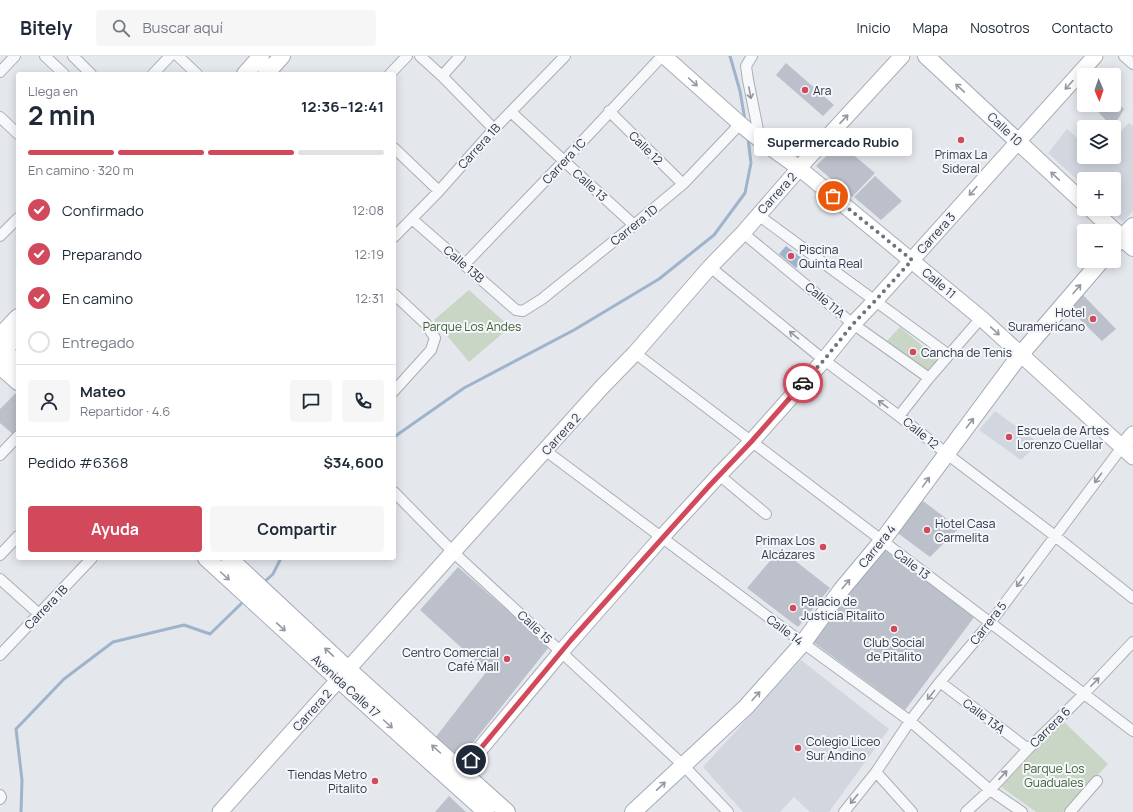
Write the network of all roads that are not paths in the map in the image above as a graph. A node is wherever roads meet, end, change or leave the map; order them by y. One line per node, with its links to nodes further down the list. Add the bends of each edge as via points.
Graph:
1 (15, 56): 19 (street)
2 (45, 56): 20 (street)
3 (73, 56): 21 (street)
4 (170, 56): 22 (street)
5 (178, 56): 23 (street)
6 (262, 56): 24 (main road)
7 (282, 56): 25 (main road)
8 (407, 56): 26 (street)
9 (420, 56): 27 (street)
10 (460, 56): 27 (street)
11 (564, 56): 29 (street, Carrera 1B)
12 (663, 56): 28 (street, Carrera 1C); 33 (main road, Calle 11, one-way to 33)
13 (752, 56): 33 (street, one-way to 33, via 746,66)
14 (902, 56): 37 (main road, Carrera 2, one-way to 14)
15 (926, 56): 34 (main road, Calle 10, one-way to 15)
16 (1095, 56): 34 (main road, Carrera 3, one-way to 34)
17 (1124, 56): 18 (street)
18 (1133, 64)
19 (0, 72)
20 (62, 72)
21 (89, 72)
22 (155, 72)
23 (195, 72)
24 (247, 72)
25 (268, 72)
26 (392, 72)
27 (442, 76): 31 (street)
28 (610, 111): 36 (street, Carrera 1C); 38 (street, Calle 12)
29 (511, 112): 31 (street, Carrera 1B); 36 (street, Calle 13)
30 (0, 117): 32 (street)
31 (494, 129): 39 (street, Carrera 1B)
32 (16, 132)
33 (750, 132): 37 (main road, Calle 11); 38 (street, Carrera 1D)
34 (1018, 141): 40 (main road, Calle 10, one-way to 34); 51 (main road, Carrera 3, one-way to 51)
35 (396, 150): 39 (street)
36 (564, 161): 45 (street, Calle 13); 52 (street, Carrera 1C)
37 (799, 168): 41 (main road, Carrera 2); 51 (main road, Calle 11)
38 (683, 184): 45 (street, Carrera 1D)
39 (439, 191): 43 (street, Carrera 1B)
40 (1077, 196)
41 (758, 215): 48 (main road, Carrera 2); 56 (street)
42 (1097, 216): 50 (main road)
43 (412, 219): 49 (street, Carrera 1B); 52 (street, Calle 13B)
44 (16, 220): 47 (street)
45 (634, 225): 57 (street, Carrera 1D, via 542,299 523,310)
46 (1133, 226): 50 (main road)
47 (1, 233)
48 (742, 233): 53 (main road, Carrera 2); 60 (street, Calle 11A)
49 (396, 235)
50 (1123, 244)
51 (912, 260): 56 (main road, Carrera 3); 58 (main road, Calle 11)
52 (464, 265): 57 (street, Calle 13B)
53 (710, 267): 63 (main road, Carrera 2); 66 (street, Calle 12, one-way to 53)
54 (1095, 268): 65 (main road, Carrera 4, one-way to 54)
55 (396, 296): 71 (street, via 426,324 435,338 431,350)
56 (875, 301): 60 (main road, Carrera 3); 64 (street)
57 (516, 310)
58 (981, 318): 64 (street); 65 (main road, Calle 11, one-way to 65)
59 (16, 321): 62 (main road)
60 (853, 324): 66 (main road, Carrera 3); 69 (street, Calle 11A)
61 (16, 336): 62 (main road)
62 (1, 347): 67 (main road)
63 (634, 353): 75 (street, Calle 13); 77 (main road, Carrera 2)
64 (949, 355): 69 (street)
65 (1020, 355): 76 (main road, Calle 11); 78 (main road, Carrera 4, one-way to 65)
66 (824, 360): 72 (street, Calle 12, one-way to 66); 75 (main road, Carrera 3)
67 (16, 362)
68 (0, 366): 70 (main road)
69 (929, 378): 72 (street)
70 (16, 380)
71 (396, 388)
72 (900, 416): 78 (street, Calle 12)
73 (1133, 434): 76 (main road, Carrera 5)
74 (16, 438): 79 (street)
75 (751, 442): 81 (main road, Carrera 3); 87 (street, Calle 13)
76 (1122, 447): 80 (main road, Calle 11); 84 (street, Carrera 5, one-way to 84)
77 (546, 451): 85 (street, Calle 14); 88 (main road, Carrera 2)
78 (947, 454): 84 (street, Calle 12); 87 (main road, Carrera 4, one-way to 78)
79 (0, 455)
80 (1133, 457)
81 (719, 475): 83 (street); 85 (main road, Carrera 3)
82 (396, 494): 88 (street, Calle 15)
83 (766, 514)
84 (1055, 536): 95 (street, Calle 12); 97 (street, Carrera 5, one-way to 97)
85 (662, 537): 99 (street, Calle 14); 100 (main road, Carrera 3)
86 (16, 538): 89 (street)
87 (882, 541): 97 (street, Calle 13); 99 (main road, Carrera 4, one-way to 87, via 842,589)
88 (453, 552): 100 (street, Calle 15); 102 (main road, Carrera 2)
89 (0, 554)
90 (90, 560): 96 (street, Carrera 1B)
91 (209, 560): 94 (main road, Avenida Calle 17, one-way to 94)
92 (230, 560): 94 (main road, Avenida Calle 17)
93 (0, 579): 96 (street)
94 (254, 592): 102 (main road, Avenida Calle 17)
95 (1133, 598)
96 (39, 614): 101 (street, Carrera 1B)
97 (990, 623): 103 (street, Carrera 5); 104 (street, Calle 13)
98 (1133, 642): 104 (street, Carrera 6, one-way to 98)
99 (803, 643): 105 (street, Calle 14); 108 (main road, Carrera 4, one-way to 99, via 746,707)
100 (561, 652): 108 (street, Calle 15); 109 (main road, Carrera 3)
101 (0, 655)
102 (343, 674): 109 (main road, Avenida Calle 17, one-way to 102); 113 (main road, Carrera 2); 114 (main road, Avenida Calle 17, one-way to 114)
103 (940, 682): 105 (street, Carrera 5, one-way to 105); 107 (street, Calle 13A)
104 (1084, 694): 106 (street, Calle 13); 107 (street, Carrera 6)
105 (910, 721): 110 (street, Carrera 5); 112 (street, Calle 14)
106 (1133, 732)
107 (1028, 749): 112 (street, Carrera 6, one-way to 107)
108 (683, 765): 116 (main road, Carrera 4, one-way to 108); 117 (street, Calle 15)
109 (461, 772): 115 (main road, Avenida Calle 17)
110 (876, 772): 118 (street, Carrera 5, one-way to 118); 119 (street)
111 (1098, 781): 122 (street)
112 (990, 790): 120 (street, Carrera 6); 121 (street, Calle 14)
113 (220, 812)
114 (486, 812)
115 (507, 812)
116 (633, 812)
117 (728, 812)
118 (844, 812)
119 (912, 812)
120 (966, 812)
121 (1022, 812)
122 (1070, 812)

